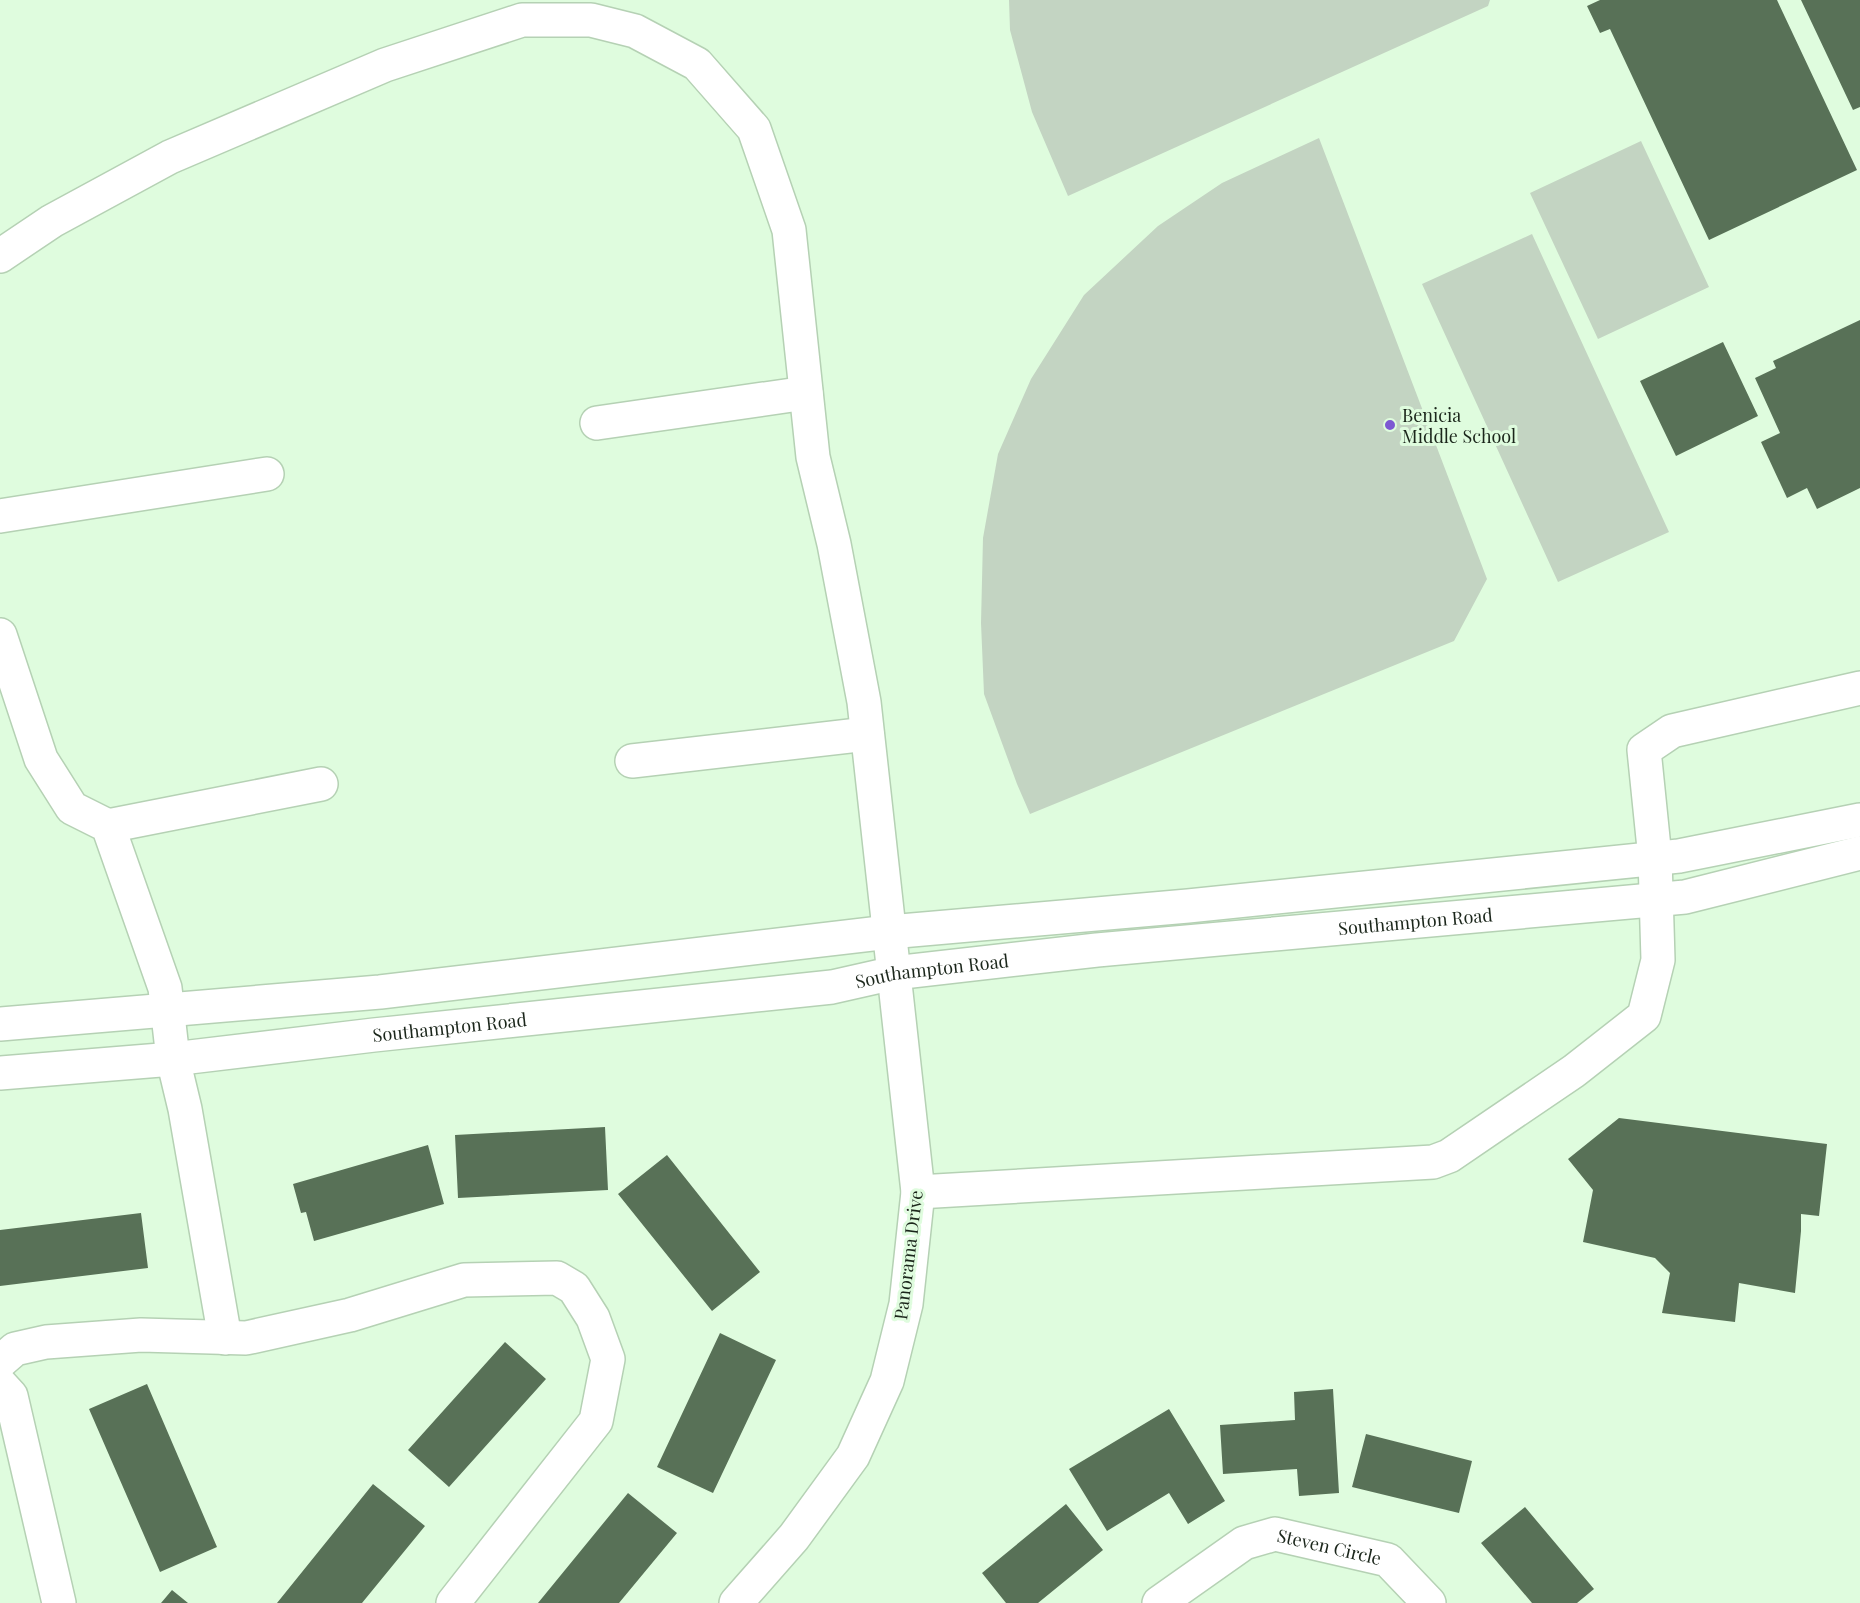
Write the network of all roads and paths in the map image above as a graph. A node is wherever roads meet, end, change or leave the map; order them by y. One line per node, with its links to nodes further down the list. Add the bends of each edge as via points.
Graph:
1 (0, 255): 2 (street, Panorama Drive, via 52,221 170,157 385,65 522,20 591,20 635,31 697,64 754,129 789,230)
2 (806, 393): 3 (street); 8 (street, Panorama Drive, via 813,457 834,544)
3 (597, 423)
4 (267, 474): 5 (street)
5 (0, 516)
6 (0, 635): 12 (street, via 41,759 72,808)
7 (1860, 688): 14 (street, via 1672,731 1644,750)
8 (867, 734): 9 (street); 16 (street, Panorama Drive)
9 (632, 761)
10 (321, 784): 12 (street)
11 (1860, 820): 14 (street)
12 (108, 826): 18 (street, via 165,988)
13 (1860, 853): 15 (street, Southampton Road, via 1685,897)
14 (1655, 858): 15 (street); 16 (street)
15 (1657, 900): 17 (street, Southampton Road, via 1097,950); 22 (street, via 1658,960 1644,1016 1574,1071 1449,1156 1433,1162)
16 (890, 932): 17 (street, Panorama Drive); 18 (street, via 380,992)
17 (894, 973): 20 (street, Southampton Road, via 832,987); 22 (street, Panorama Drive)
18 (167, 1010): 19 (street); 20 (street)
19 (0, 1024)
20 (173, 1059): 21 (street, Southampton Road); 23 (street)
21 (0, 1073)
22 (918, 1192): 28 (street, Panorama Drive, via 906,1304 886,1381 853,1456 794,1537)
23 (225, 1338): 24 (street, via 141,1335 46,1342 15,1349); 27 (street, via 246,1338 350,1315 464,1280 556,1278 574,1288 593,1318 608,1359 596,1422)
24 (0, 1362)
25 (0, 1384): 26 (street, via 11,1396)
26 (59, 1603)
27 (453, 1603)
28 (736, 1603)
29 (1159, 1603): 30 (street, Steven Circle, via 1244,1543 1275,1534 1388,1560)
30 (1429, 1603)

